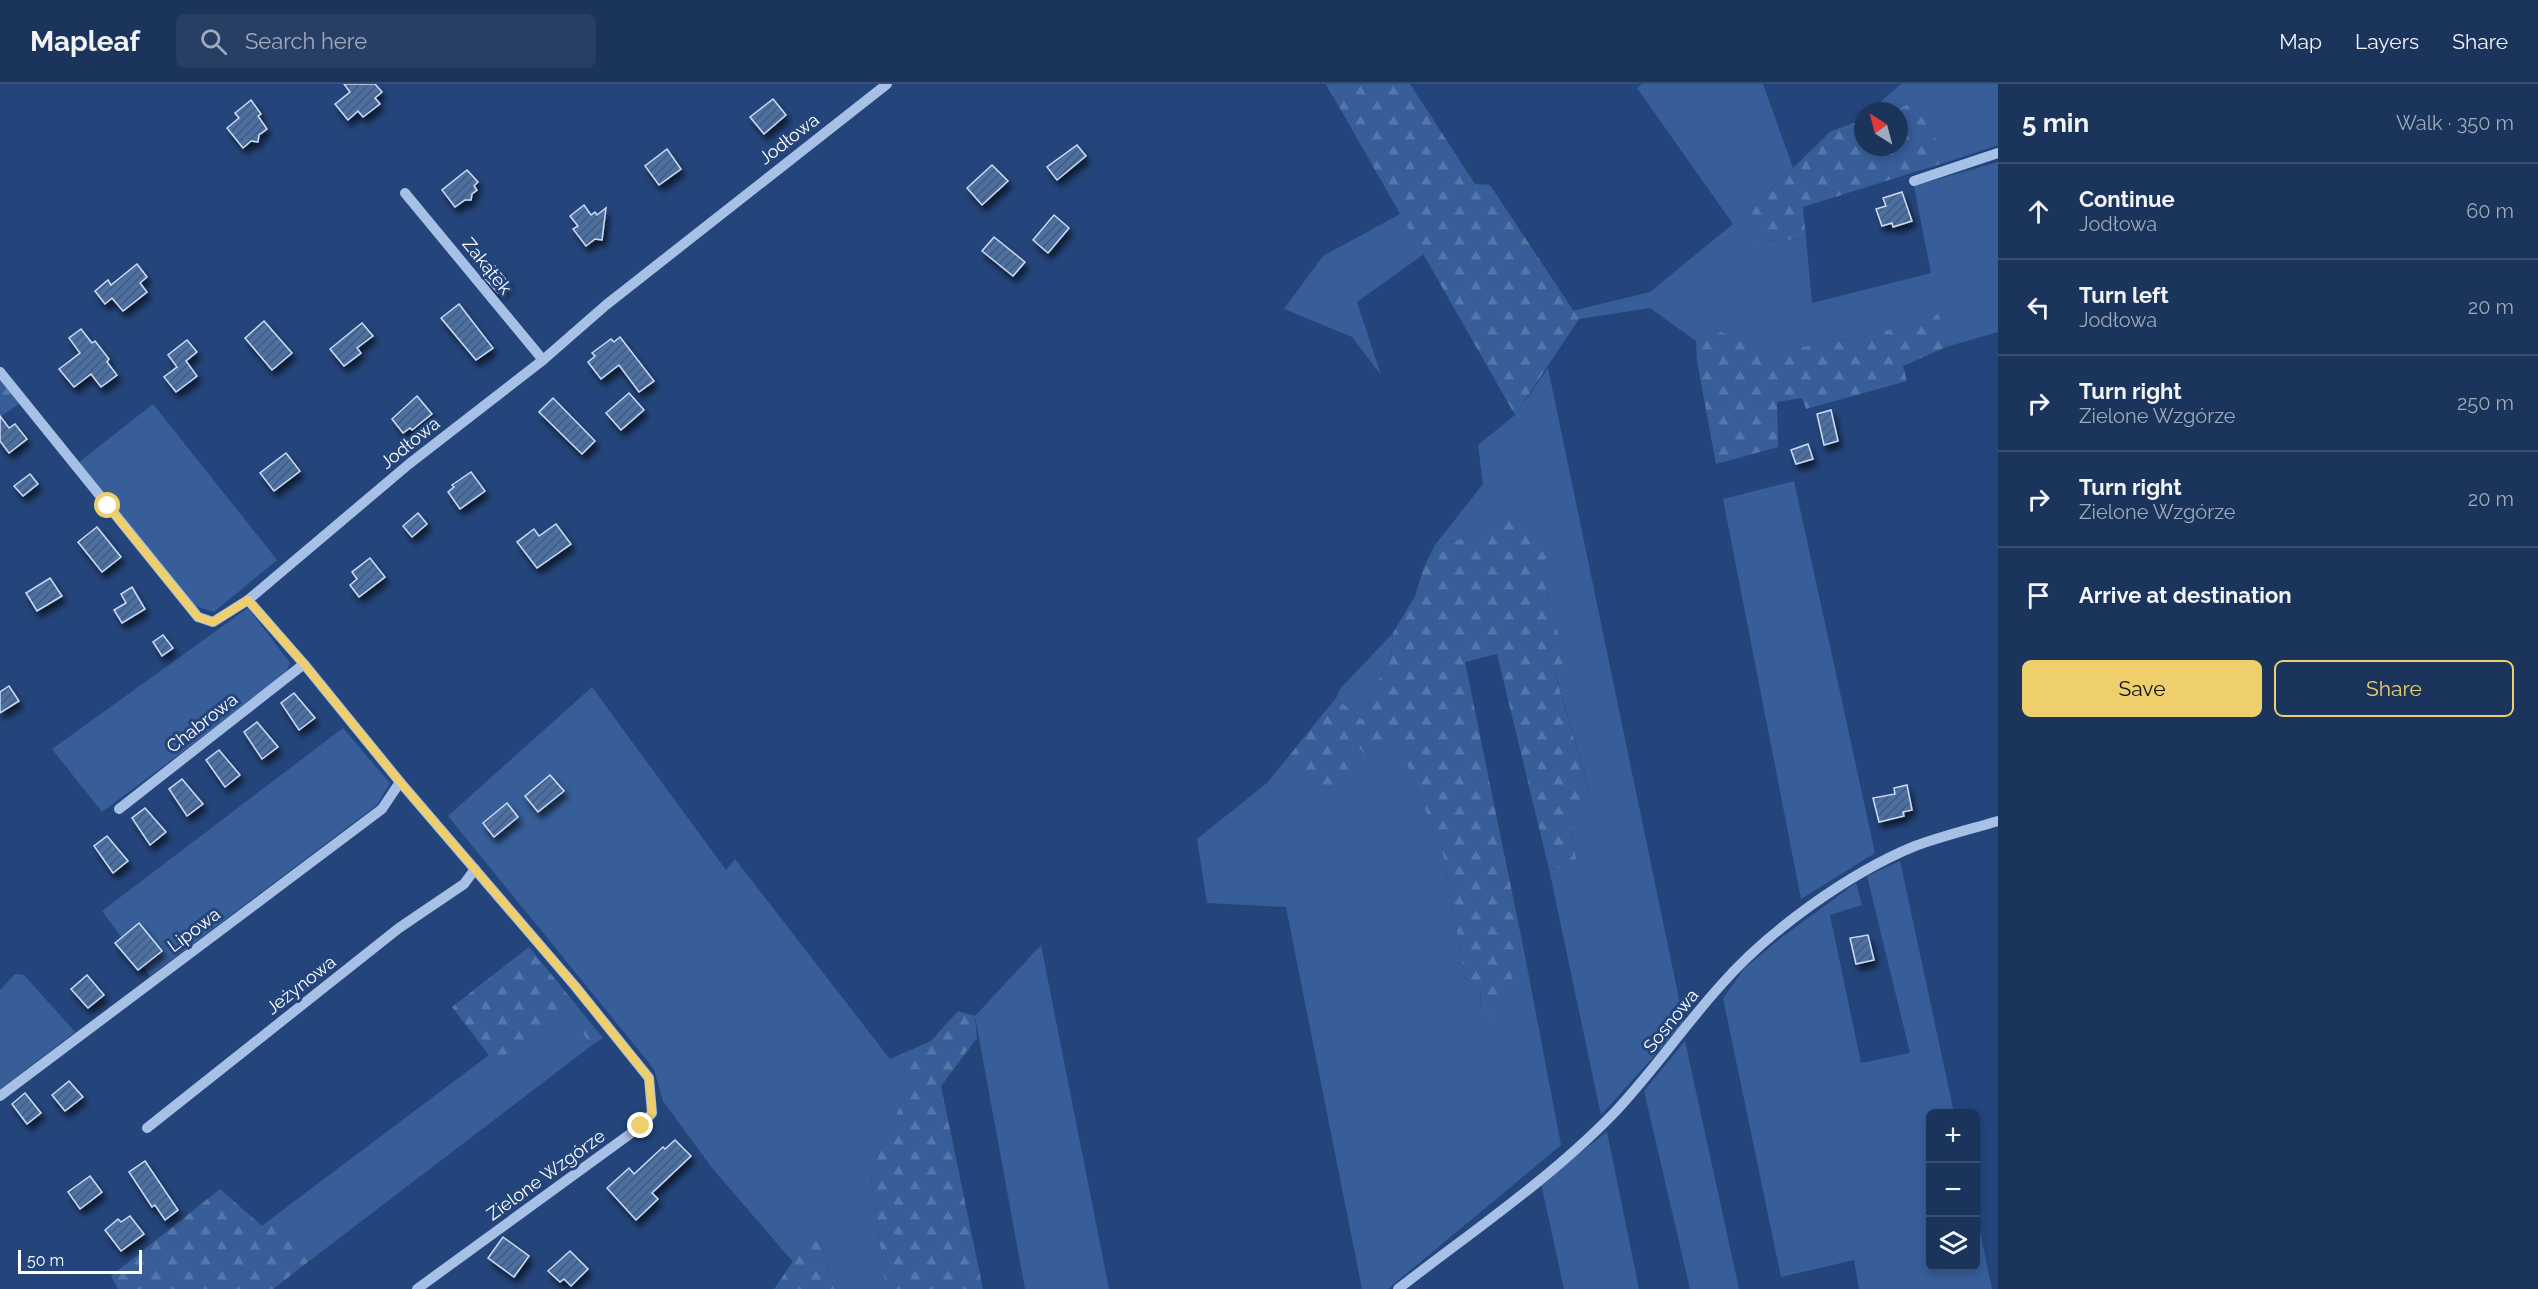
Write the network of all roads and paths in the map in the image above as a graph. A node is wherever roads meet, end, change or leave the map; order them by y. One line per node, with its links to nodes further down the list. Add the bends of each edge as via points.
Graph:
1 (887, 84): 5 (street, Jodłowa, via 615,298)
2 (1998, 153): 3 (street)
3 (1914, 181)
4 (405, 193): 5 (street, Zakątek)
5 (543, 360): 7 (street, Jodłowa, via 409,464)
6 (0, 372): 7 (street, Jodłowa, via 198,617 213,622)
7 (248, 600): 8 (street, Zielone Wzgórze)
8 (304, 664): 9 (street, Zielone Wzgórze); 10 (street, Chabrowa)
9 (400, 782): 12 (street, Zielone Wzgórze); 13 (street, Lipowa, via 382,809)
10 (119, 809)
11 (1998, 821): 16 (street, Sosnowa, via 1915,846 1860,875 1785,924 1721,984 1659,1063 1565,1159)
12 (475, 870): 14 (street, Jeżynowa, via 464,884 399,928); 15 (street, Zielone Wzgórze, via 649,1078 652,1113 641,1126)
13 (0, 1096)
14 (147, 1128)
15 (417, 1289)
16 (1398, 1289)

